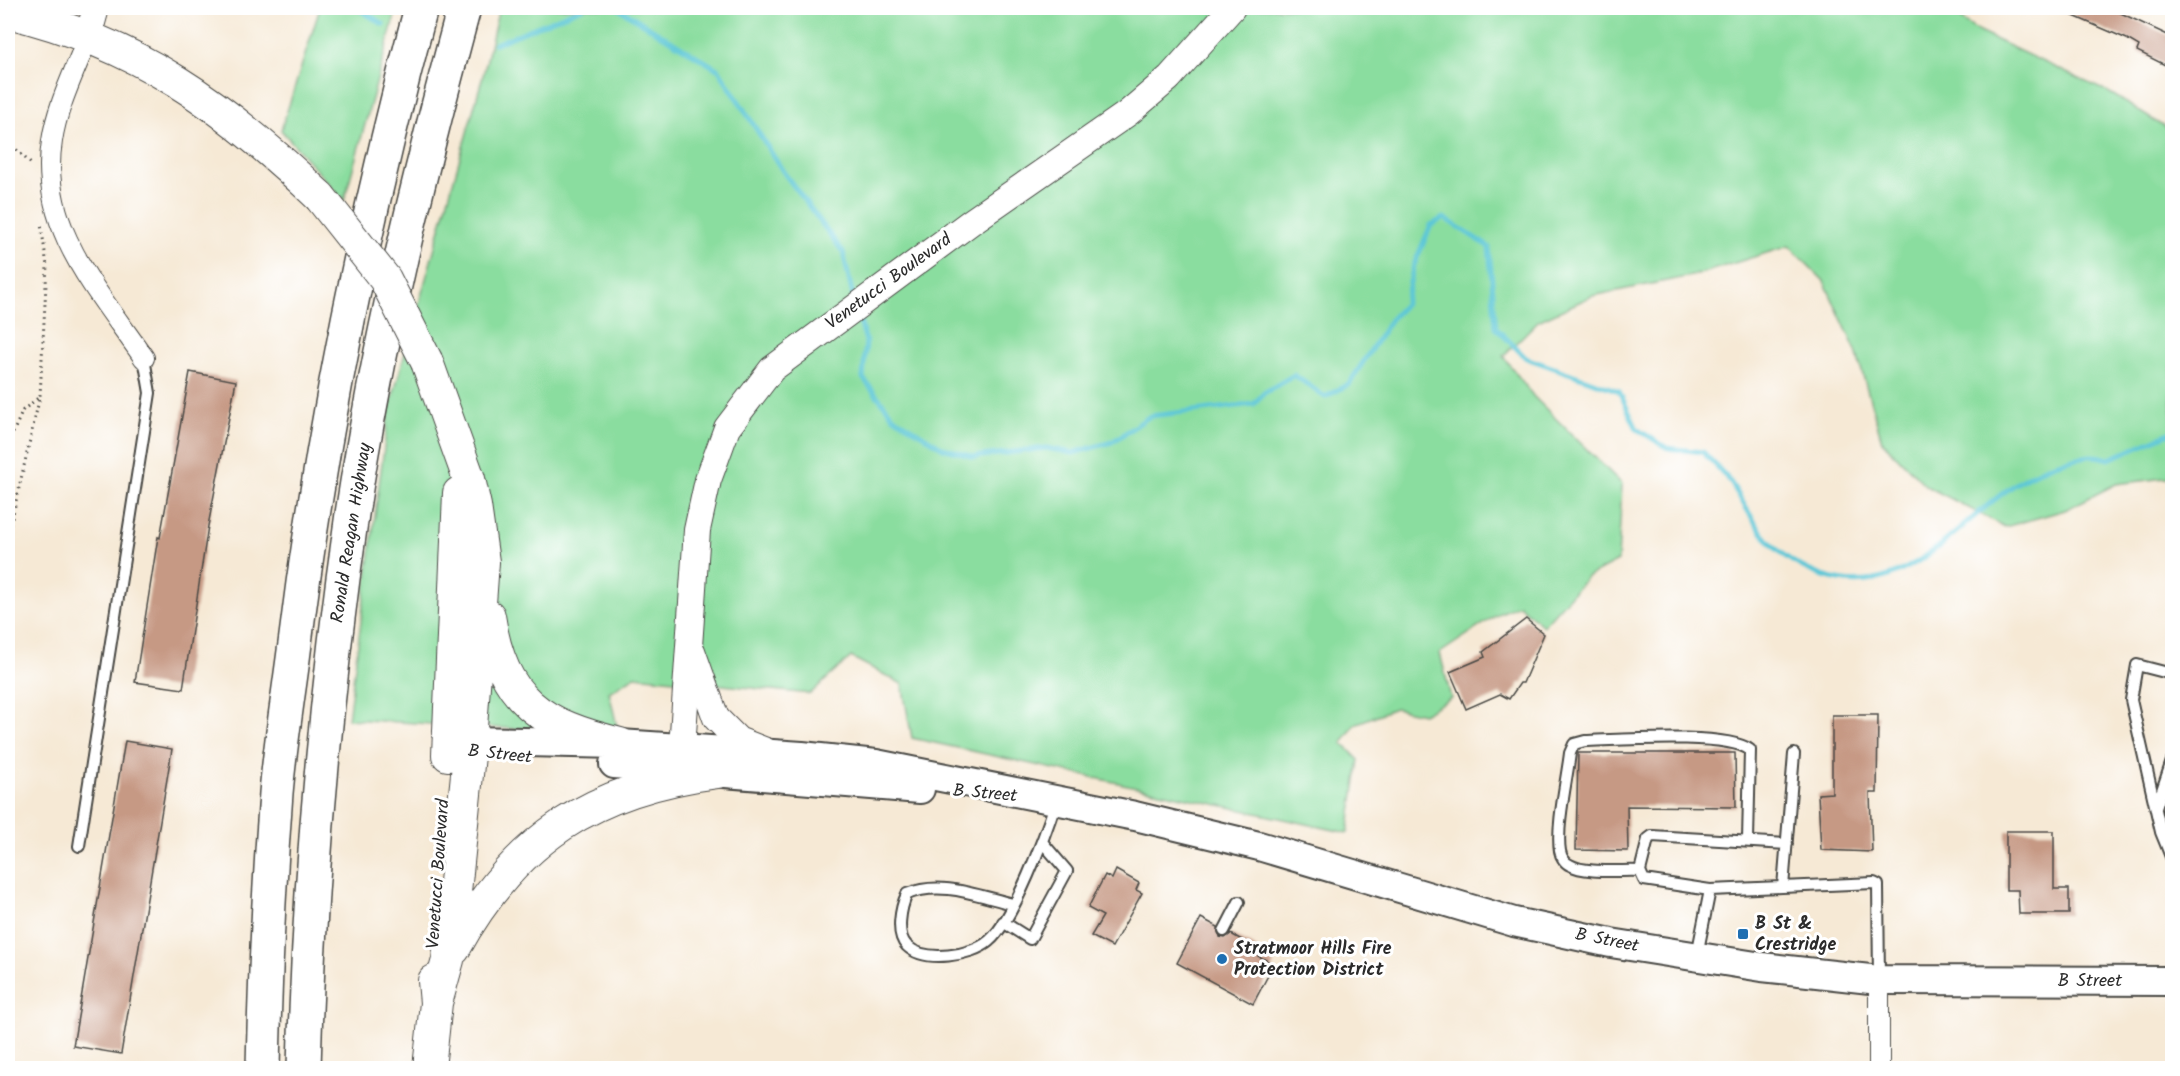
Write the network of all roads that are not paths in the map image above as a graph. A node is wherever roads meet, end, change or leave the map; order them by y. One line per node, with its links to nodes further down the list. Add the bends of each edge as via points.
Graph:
1 (96, 8): 6 (street)
2 (421, 8): 38 (highway, via 370,207 323,444 276,790)
3 (464, 8): 39 (highway, Ronald Reagan Highway, via 407,232 353,513 329,690 312,876)
4 (1232, 8): 10 (street, Venetucci Boulevard, via 1168,78 1128,113 772,369 727,428 708,480 697,530)
5 (8, 12): 6 (main road)
6 (88, 37): 7 (street, via 53,135 49,184 54,210 74,257); 8 (main road, bridge, via 201,95 246,129 320,197 385,279 427,362)
7 (144, 358): 24 (lane, via 150,393)
8 (453, 439): 9 (main road, via 476,506); 13 (main road, via 459,505)
9 (483, 562): 12 (main road, via 492,633 515,689 554,723); 13 (main road)
10 (689, 644): 14 (street, Venetucci Boulevard); 15 (street, Venetucci Boulevard, via 716,718 738,740)
11 (2172, 674): 20 (lane, via 2138,665 2131,700)
12 (621, 744): 13 (main road, B Street); 14 (main road, B Street)
13 (463, 747): 18 (main road, B Street); 34 (main road, Venetucci Boulevard); 37 (main road, Venetucci Boulevard, via 433,961)
14 (682, 748): 15 (main road, B Street)
15 (774, 754): 19 (main road, B Street, via 876,764)
16 (1794, 754): 23 (lane)
17 (2172, 761): 20 (lane)
18 (718, 772): 19 (main road, B Street); 34 (main road, via 628,790 559,826 520,857 489,892)
19 (1056, 800): 22 (lane); 33 (main road, B Street, via 1259,846 1514,922)
20 (2156, 808): 25 (lane)
21 (1748, 841): 23 (lane); 26 (lane, via 1652,836 1645,844); 26 (lane, via 1750,750 1742,744 1706,740 1574,744 1560,830 1564,861 1586,869)
22 (1043, 843): 30 (lane); 31 (lane, via 1067,871 1030,939)
23 (1787, 844): 27 (lane)
24 (79, 846)
25 (2172, 859)
26 (1640, 871): 28 (lane, via 1644,880)
27 (1783, 887): 28 (lane); 35 (lane, via 1878,885)
28 (1710, 890): 33 (lane)
29 (1239, 902): 32 (lane)
30 (1013, 904): 31 (lane); 31 (lane, via 975,893 923,887 907,894 902,938 916,951 954,957 974,952 989,941)
31 (1002, 922)
32 (1224, 931)
33 (1697, 958): 35 (main road, B Street)
34 (448, 960): 37 (main road, Venetucci Boulevard)
35 (1879, 980): 36 (main road, B Street); 41 (street)
36 (2172, 981)
37 (436, 1003): 40 (main road, Venetucci Boulevard)
38 (263, 1068)
39 (304, 1068)
40 (429, 1068)
41 (1879, 1068)

